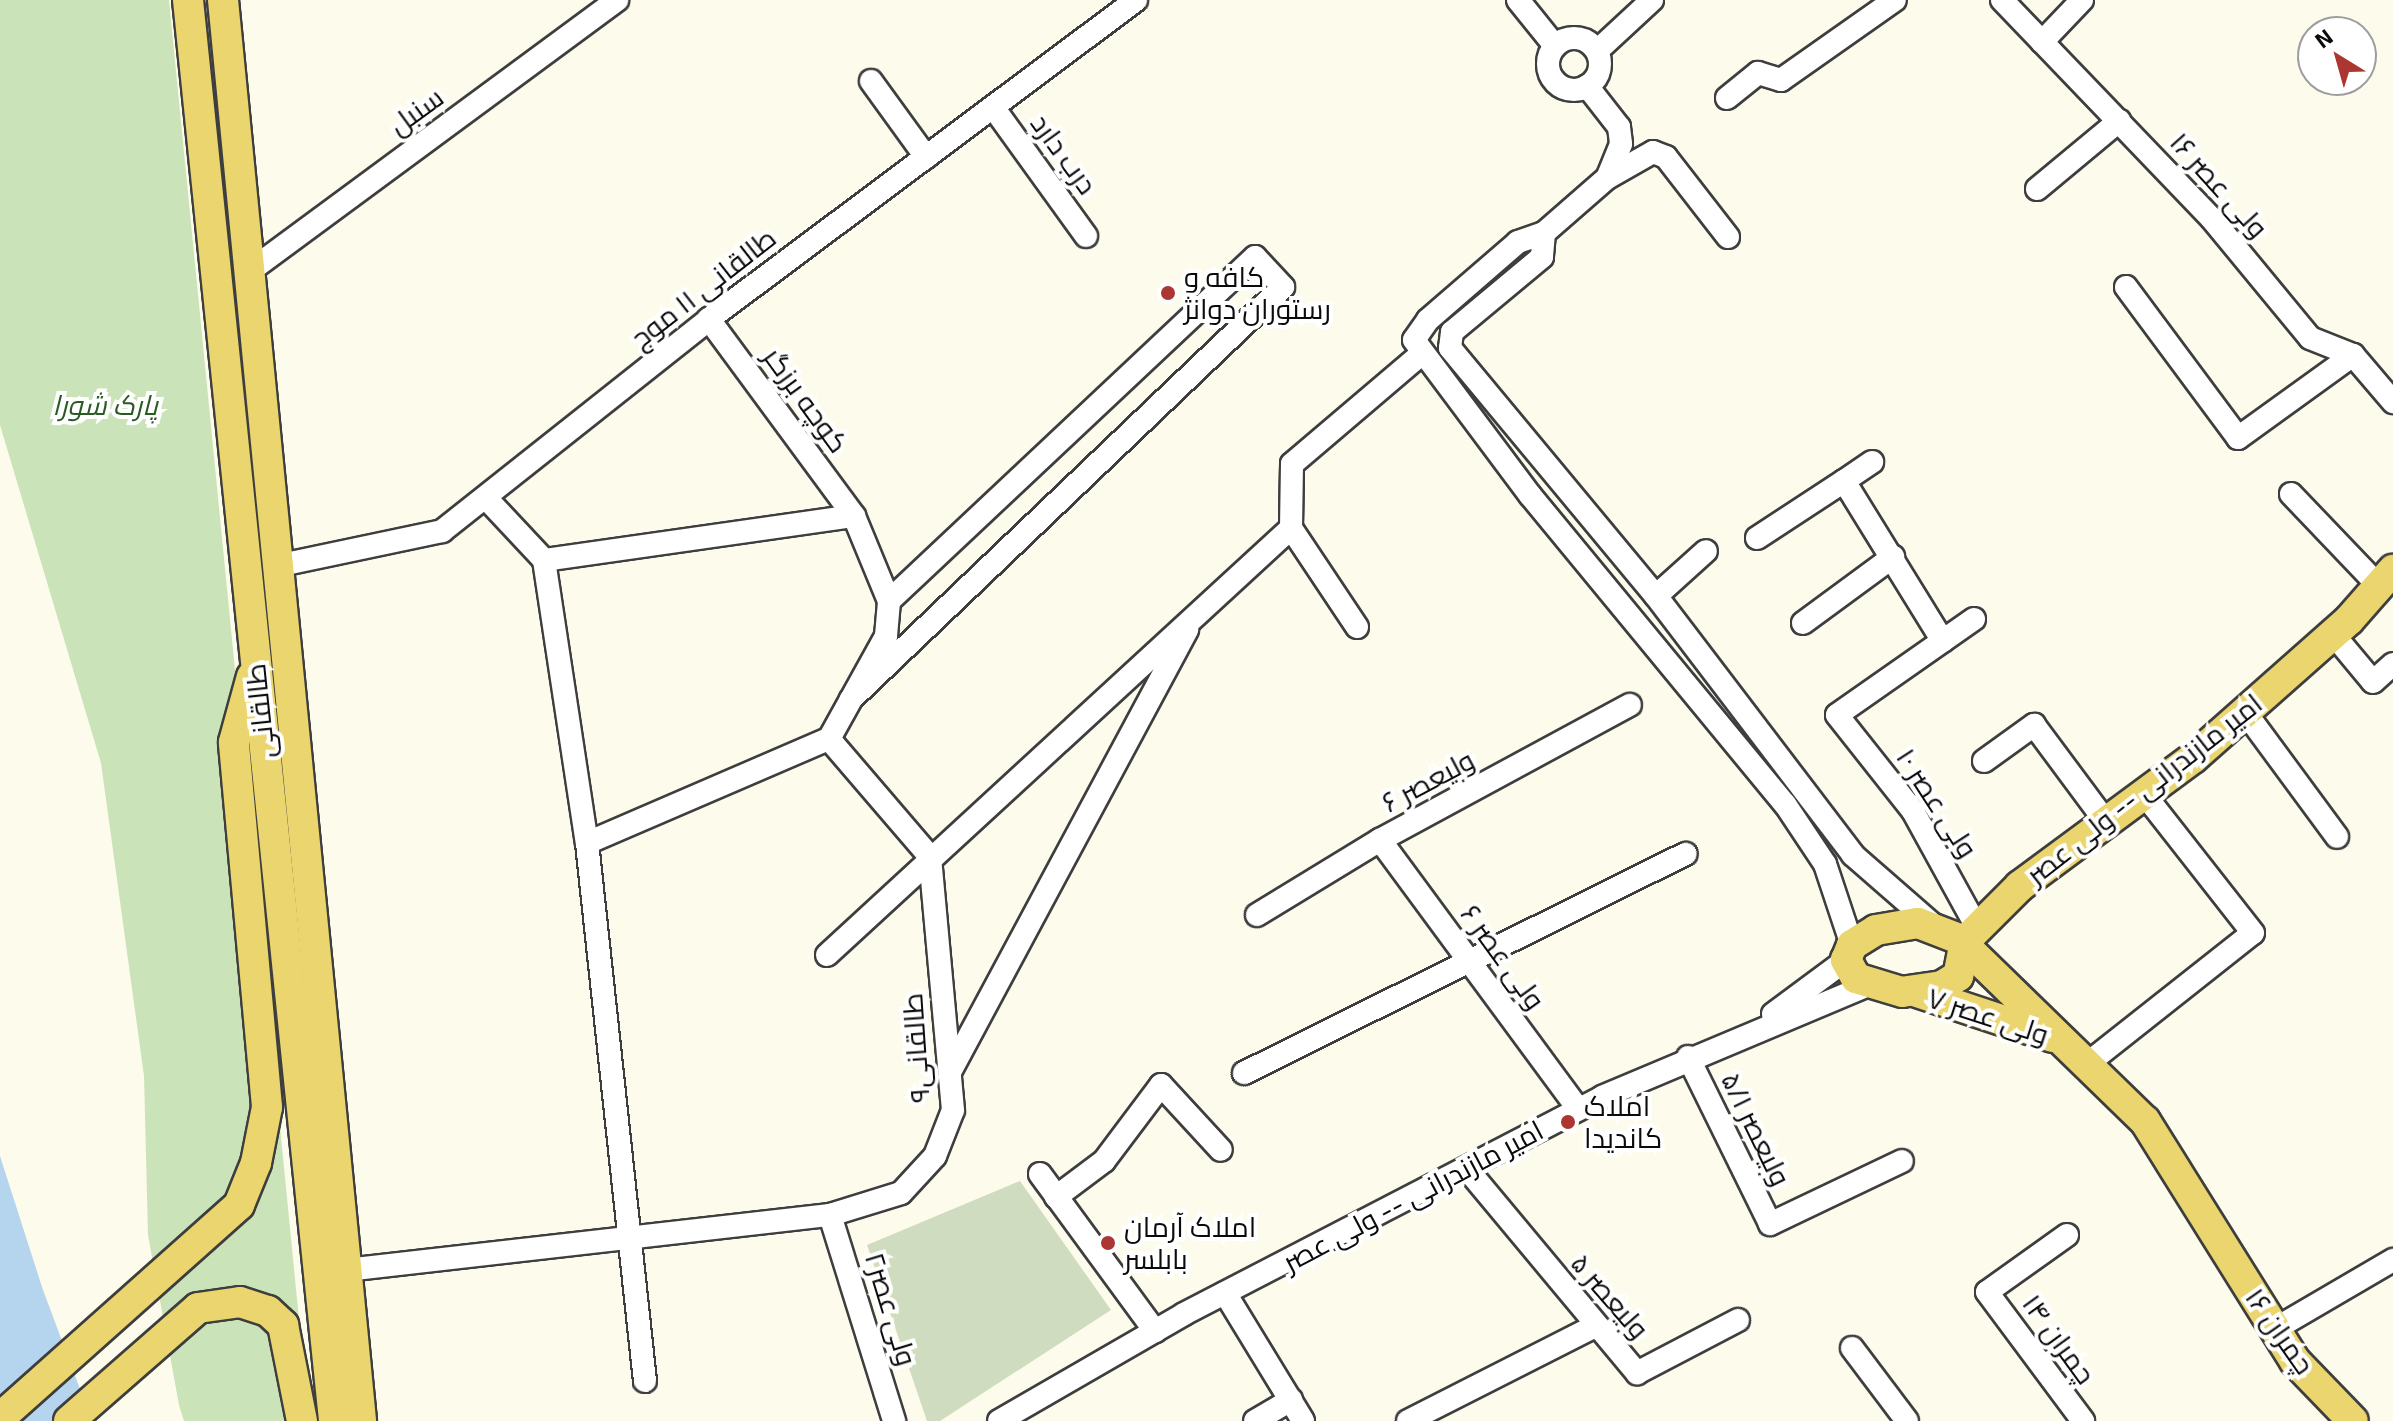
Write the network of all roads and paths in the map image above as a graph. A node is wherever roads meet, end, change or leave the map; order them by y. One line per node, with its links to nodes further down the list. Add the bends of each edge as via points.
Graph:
1 (188, 0): 53 (main road, طالقانی)
2 (223, 0): 24 (main road, طالقانی)
3 (617, 0): 24 (street, سنبل)
4 (1136, 0): 16 (street, طالقانی ۱۱ موج)
5 (1518, 0): 11 (street)
6 (1652, 0): 12 (street)
7 (1895, 0): 15 (street, via 1781,80 1758,73)
8 (2002, 0): 10 (street, ولی عصر ۱۶)
9 (2082, 0): 10 (street)
10 (2042, 42): 17 (street, ولی عصر ۱۶)
11 (1555, 46): 12 (street, via 1580,39); 14 (street, via 1548,61 1551,77 1564,88)
12 (1597, 51): 14 (street, via 1600,66)
13 (871, 81): 18 (street)
14 (1587, 86): 19 (street, via 1619,127 1621,144)
15 (1727, 98)
16 (993, 107): 18 (street, طالقانی ۱۱ موج); 22 (street, درب دارد)
17 (2119, 121): 20 (street); 28 (street, ولی عصر ۱۶, via 2212,219 2310,338)
18 (926, 157): 26 (street, طالقانی ۱۱ موج)
19 (1607, 178): 21 (street); 23 (street, via 1658,152)
20 (2037, 189)
21 (1544, 233): 27 (street, via 1518,242 1417,331); 36 (street, via 1542,257 1452,332 1450,348)
22 (1086, 236)
23 (1728, 237)
24 (251, 270): 42 (main road, طالقانی)
25 (2126, 287): 28 (street, via 2238,438)
26 (709, 319): 33 (street, طالقانی ۱۱ موج); 34 (street, کوچه برزگر)
27 (1420, 355): 35 (street, via 1292,464); 39 (street)
28 (2353, 355): 29 (street, ولی عصر ۱۶)
29 (2393, 402)
30 (1872, 462): 31 (street)
31 (1844, 481): 37 (street); 40 (street)
32 (2291, 494): 43 (street)
33 (486, 498): 41 (street); 42 (street, طالقانی ۱۱ موج, via 442,531)
34 (854, 516): 41 (street); 45 (street, کوچه برزگر)
35 (1291, 528): 46 (street); 49 (street)
36 (1607, 536): 39 (street); 44 (street)
37 (1757, 538)
38 (1706, 551): 44 (street)
39 (1581, 555): 69 (street, via 1785,804 1825,864)
40 (1893, 557): 48 (street); 51 (street)
41 (544, 560): 63 (street)
42 (281, 565): 91 (main road, طالقانی, via 321,1062)
43 (2386, 578): 50 (main road, امیر مازندرانی -- ولی عصر)
44 (1656, 596): 67 (street, via 1853,855)
45 (889, 601): 54 (street, via 886,636); 54 (street, via 1255,257 1283,287)
46 (1196, 615): 65 (street); 78 (street)
47 (1974, 619): 51 (street)
48 (1803, 623)
49 (1357, 627)
50 (2333, 634): 52 (street, via 2373,682); 56 (main road, امیر مازندرانی -- ولی عصر)
51 (1943, 641): 68 (street, ولی عصر ۱۰, via 1837,715 1913,811)
52 (2393, 664)
53 (256, 667): 100 (main road, via 234,742 267,1107 248,1185 231,1213); 103 (main road, طالقانی)
54 (851, 699): 57 (street)
55 (1630, 705): 62 (street, ولیعصر ۶)
56 (2245, 712): 59 (main road, امیر مازندرانی -- ولی عصر); 61 (street)
57 (829, 739): 63 (street); 65 (street)
58 (1984, 761): 60 (street, via 2040,721)
59 (2144, 794): 60 (main road, امیر مازندرانی -- ولی عصر); 77 (street, via 2253,933)
60 (2106, 822): 68 (main road, امیر مازندرانی -- ولی عصر, via 2020,886)
61 (2337, 837)
62 (1380, 840): 66 (street, ولیعصر ۶); 71 (street, ولی عصر ۶)
63 (587, 843): 89 (street)
64 (1686, 854): 71 (street)
65 (930, 857): 70 (street); 78 (street, طالقانی۹)
66 (1257, 915)
67 (1932, 924): 68 (main road, ولی عصر ۷); 69 (main road, via 1876,930)
68 (1970, 939): 73 (main road, امیر مازندرانی -- ولی عصر, via 1958,976); 75 (main road, ولی عصر ۷)
69 (1849, 953): 72 (main road); 74 (street)
70 (827, 955)
71 (1469, 962): 79 (street); 80 (street, ولی عصر ۶)
72 (1866, 986): 73 (main road); 74 (street)
73 (1914, 991): 75 (main road, ولی عصر ۷)
74 (1750, 1031): 76 (street, امیر مازندرانی -- ولی عصر)
75 (2063, 1040): 77 (main road, ولی عصر ۷)
76 (1688, 1057): 80 (street, امیر مازندرانی -- ولی عصر); 82 (street, ولیعصر ۵/۱, via 1770,1224)
77 (2087, 1064): 88 (main road, ولی عصر ۷, via 2145,1121)
78 (949, 1073): 86 (street, طالقانی۹, via 953,1110 935,1156 901,1193)
79 (1244, 1073)
80 (1578, 1109): 83 (street, امیر مازندرانی -- ولی عصر)
81 (1221, 1150): 85 (street, via 1161,1085 1104,1161)
82 (1902, 1161)
83 (1467, 1169): 92 (street, امیر مازندرانی -- ولی عصر); 94 (street, ولیعصر ۵)
84 (1040, 1174): 85 (street)
85 (1056, 1197): 96 (street)
86 (830, 1215): 89 (street, طالقانی۹); 105 (street, ولی عصر۲)
87 (2067, 1235): 111 (street, چمران ۱۴, via 1987,1292)
88 (2215, 1236): 95 (main road, چمران ۱۶)
89 (625, 1237): 91 (street, طالقانی۹); 98 (street)
90 (2393, 1260): 95 (street)
91 (346, 1270): 104 (main road, طالقانی)
92 (1225, 1293): 96 (street, امیر مازندرانی -- ولی عصر); 99 (street)
93 (1738, 1320): 94 (street, ولیعصر ۵, via 1637,1373)
94 (1593, 1327): 109 (street)
95 (2275, 1329): 112 (main road, چمران ۱۶, via 2295,1361)
96 (1155, 1331): 106 (street, امیر مازندرانی -- ولی عصر)
97 (1852, 1348): 110 (street)
98 (645, 1381)
99 (1291, 1400): 107 (street); 108 (street)
100 (0, 1418)
101 (69, 1421): 102 (main road, via 198,1308 240,1302 268,1311 283,1325)
102 (302, 1421)
103 (334, 1421)
104 (361, 1421)
105 (894, 1421)
106 (999, 1421)
107 (1255, 1421)
108 (1303, 1421)
109 (1408, 1421)
110 (1907, 1421)
111 (2083, 1421)
112 (2353, 1421)

